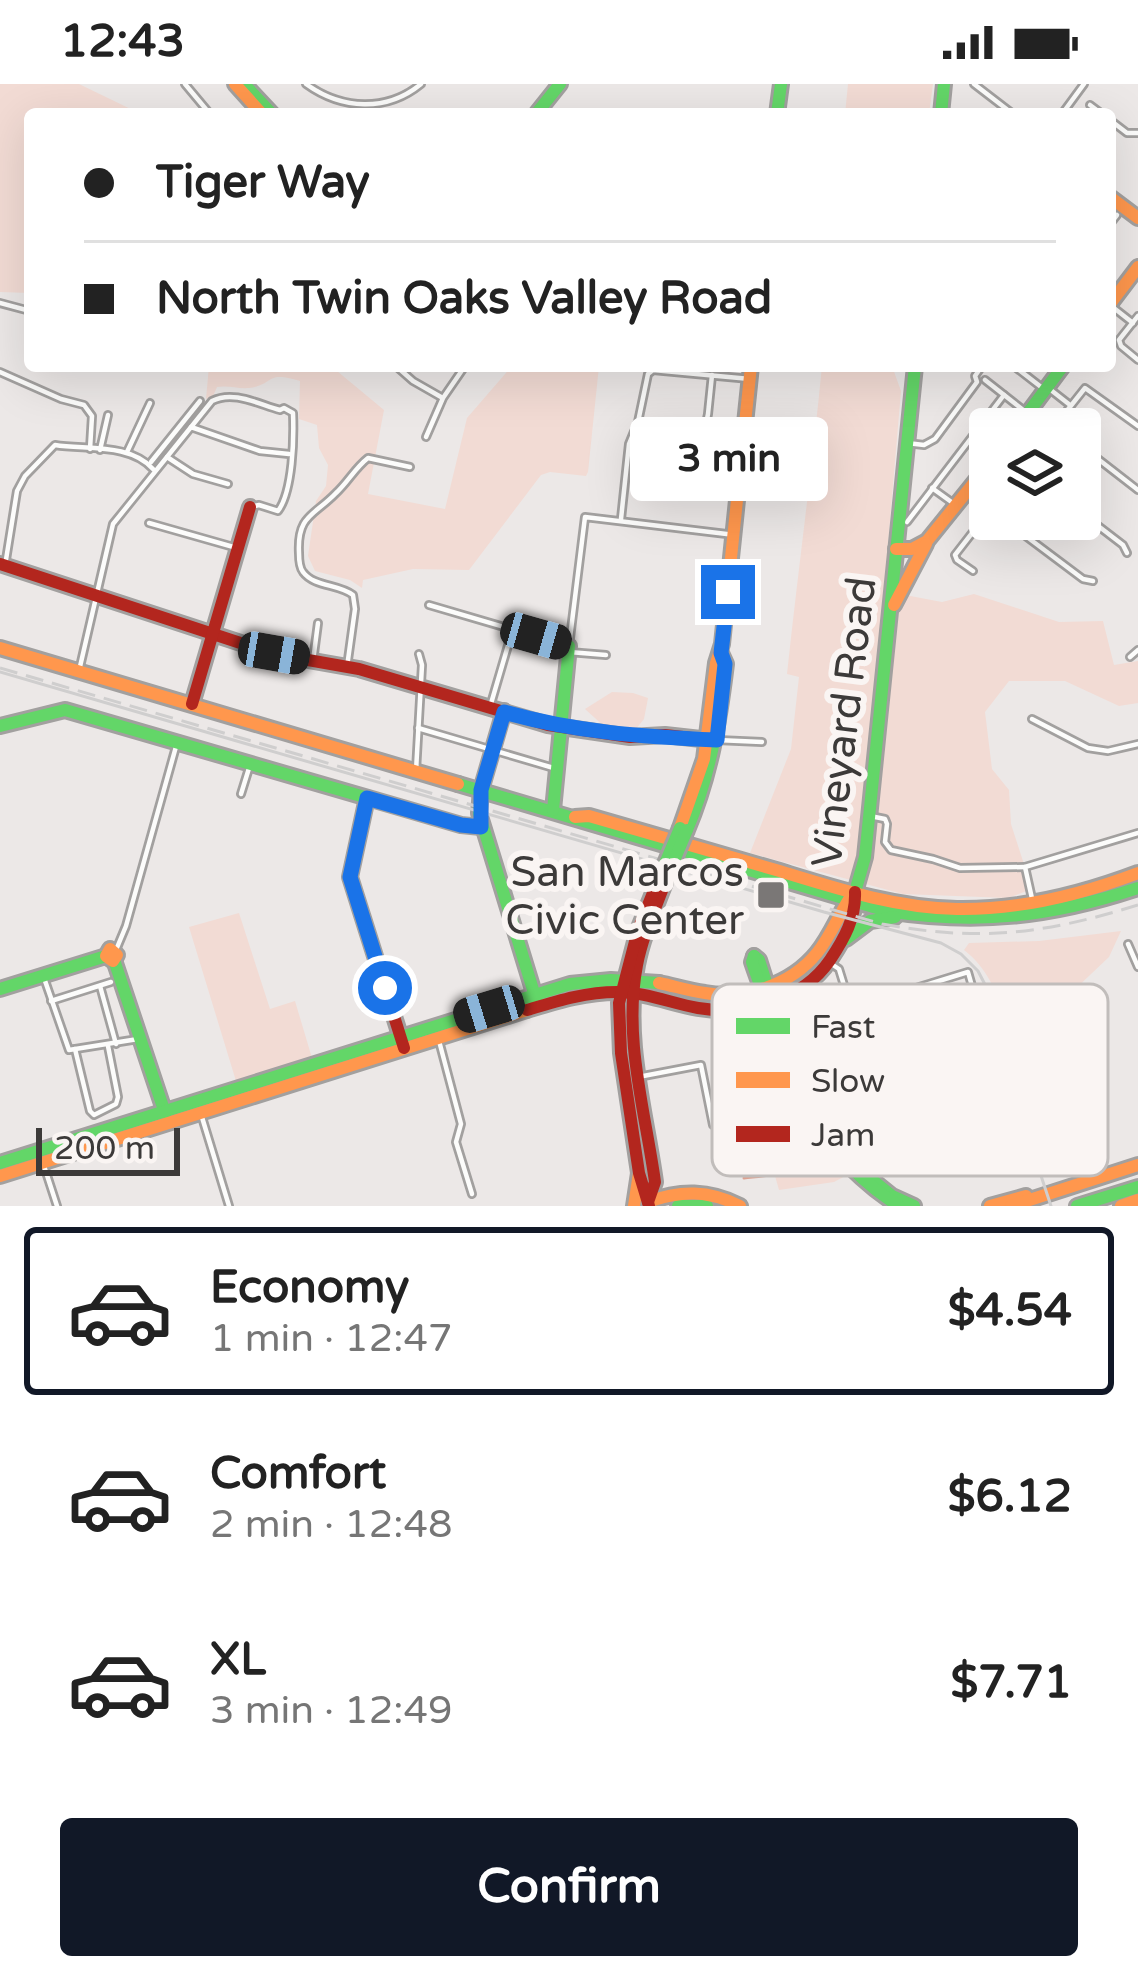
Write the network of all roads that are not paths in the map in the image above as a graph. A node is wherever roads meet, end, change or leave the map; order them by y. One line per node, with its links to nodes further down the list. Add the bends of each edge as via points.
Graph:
1 (185, 84): 8 (street)
2 (240, 84): 9 (main road)
3 (306, 84): 4 (street, via 364,105 395,101)
4 (421, 84)
5 (560, 84): 10 (main road)
6 (974, 84): 11 (street)
7 (1090, 105): 12 (street)
8 (205, 108)
9 (266, 108)
10 (541, 108)
11 (1004, 108)
12 (1094, 108)
13 (1138, 267): 14 (main road)
14 (1116, 296)
15 (1136, 319): 16 (street, via 1119,344)
16 (1138, 360)
17 (0, 372): 44 (street, via 91,411)
18 (403, 372): 31 (street)
19 (461, 372): 31 (street)
20 (651, 372): 58 (street, via 629,444)
21 (677, 372): 27 (street)
22 (751, 372): 27 (street); 62 (main road)
23 (914, 372): 42 (main road)
24 (978, 372): 42 (street, via 935,439)
25 (1022, 372): 29 (street)
26 (1059, 372): 29 (main road)
27 (712, 375): 49 (street)
28 (985, 380): 30 (street)
29 (1046, 389): 34 (street); 36 (main road)
30 (1004, 395): 35 (street); 53 (street)
31 (442, 398): 41 (street)
32 (200, 401): 50 (street)
33 (150, 404): 45 (street)
34 (1070, 405): 37 (street); 39 (street, via 1089,389)
35 (1021, 408)
36 (1031, 408)
37 (1068, 408)
38 (107, 415): 43 (street)
39 (1138, 426)
40 (191, 427): 46 (street); 46 (street, via 228,395 284,408 292,413); 47 (street)
41 (426, 436)
42 (907, 443): 67 (main road)
43 (100, 449): 44 (street); 45 (street)
44 (89, 450): 69 (street, via 55,446 25,476)
45 (127, 452): 50 (street)
46 (290, 454): 57 (street, via 278,511)
47 (167, 457): 50 (street); 52 (street)
48 (1101, 462): 54 (street)
49 (698, 463)
50 (152, 467): 72 (street, via 113,524)
51 (410, 467): 85 (street, via 368,458 308,515 299,536 303,572 353,595)
52 (228, 484)
53 (932, 488): 56 (street); 59 (street)
54 (1138, 490)
55 (969, 492): 56 (main road, Vineyard Road)
56 (957, 506): 65 (main road, Vineyard Road)
57 (250, 507): 66 (main road)
58 (621, 522): 62 (street); 79 (street, via 585,517)
59 (907, 522)
60 (149, 524): 66 (street)
61 (1101, 528): 68 (street)
62 (735, 535): 94 (main road)
63 (969, 537): 70 (street, via 955,555)
64 (1032, 540): 71 (street)
65 (927, 542): 67 (main road, Vineyard Road); 74 (main road)
66 (237, 548): 77 (main road)
67 (896, 549): 74 (main road, Vineyard Road)
68 (1127, 554)
69 (3, 565): 72 (main road)
70 (973, 571)
71 (1093, 580)
72 (97, 596): 77 (main road); 86 (street)
73 (429, 605): 76 (street)
74 (890, 612): 106 (main road, Vineyard Road)
75 (318, 623): 84 (street)
76 (513, 630): 79 (street); 89 (street)
77 (213, 634): 84 (main road); 88 (main road)
78 (0, 648): 86 (main road)
79 (569, 649): 82 (street); 92 (main road)
80 (1138, 650): 83 (street)
81 (419, 654): 87 (street)
82 (605, 656)
83 (1130, 657)
84 (313, 661): 85 (main road)
85 (347, 667): 87 (main road)
86 (79, 671): 88 (main road)
87 (421, 687): 89 (main road); 93 (street)
88 (192, 704): 101 (main road)
89 (497, 709): 92 (main road); 98 (main road)
90 (1032, 719): 97 (street, via 1088,748)
91 (0, 727): 96 (main road, via 65,710)
92 (561, 727): 94 (main road); 100 (main road)
93 (418, 728): 98 (street); 101 (street)
94 (713, 740): 95 (street); 109 (main road)
95 (762, 742)
96 (177, 743): 99 (main road); 118 (street)
97 (1138, 743)
98 (492, 750): 100 (street); 102 (main road)
99 (250, 764): 103 (street); 104 (main road)
100 (557, 769): 105 (main road)
101 (416, 771): 102 (main road)
102 (481, 790): 105 (main road); 107 (main road)
103 (241, 794)
104 (367, 798): 107 (main road); 136 (main road, via 350,877)
105 (553, 810): 109 (main road, via 587,824)
106 (869, 816): 110 (street, via 885,819 891,850 960,868); 113 (main road, Vineyard Road)
107 (481, 827): 132 (main road)
108 (1138, 833): 110 (street)
109 (680, 837): 113 (main road); 129 (main road, bridge, via 642,917)
110 (1025, 867): 114 (street)
111 (1138, 873): 114 (main road)
112 (1138, 888): 115 (main road, via 1037,916)
113 (853, 899): 114 (main road, via 946,909); 115 (main road); 116 (main road); 123 (main road, via 818,953)
114 (1033, 903)
115 (944, 921): 116 (main road, via 881,918)
116 (842, 941): 119 (main road)
117 (1128, 944): 120 (street)
118 (112, 956): 121 (main road); 135 (main road)
119 (830, 963): 124 (main road); 125 (street)
120 (1138, 967)
121 (43, 975): 130 (main road); 133 (street)
122 (111, 982): 128 (street)
123 (782, 984)
124 (807, 984)
125 (844, 984)
126 (929, 984): 127 (street, via 968,972)
127 (971, 984)
128 (100, 985): 133 (street); 137 (street)
129 (628, 986): 131 (main road); 132 (main road); 139 (main road); 155 (main road, via 621,1053)
130 (0, 989)
131 (712, 994)
132 (536, 1000): 134 (main road); 136 (main road)
133 (51, 1001): 138 (street)
134 (438, 1037): 136 (main road); 153 (street)
135 (141, 1038): 137 (street); 141 (main road)
136 (402, 1042): 140 (main road)
137 (112, 1045): 138 (street); 138 (street, via 118,1097 94,1115)
138 (75, 1049)
139 (638, 1077): 142 (street, via 701,1065); 155 (main road, via 655,1182)
140 (199, 1107): 141 (main road); 157 (street)
141 (167, 1117): 143 (main road)
142 (712, 1120)
143 (40, 1156): 144 (main road); 146 (main road); 156 (street)
144 (0, 1163)
145 (1138, 1165): 147 (main road)
146 (0, 1175)
147 (1108, 1175)
148 (863, 1176): 162 (main road)
149 (865, 1176): 163 (main road)
150 (1104, 1176): 151 (main road)
151 (1080, 1184): 164 (main road); 165 (main road)
152 (1138, 1187): 166 (main road)
153 (472, 1194)
154 (1138, 1201): 167 (main road)
155 (644, 1205): 158 (main road); 161 (main road, via 704,1192)
156 (57, 1206)
157 (229, 1206)
158 (666, 1206)
159 (678, 1206): 160 (main road)
160 (707, 1206)
161 (740, 1206)
162 (899, 1206)
163 (914, 1206)
164 (990, 1206)
165 (1011, 1206)
166 (1077, 1206)
167 (1120, 1206)

